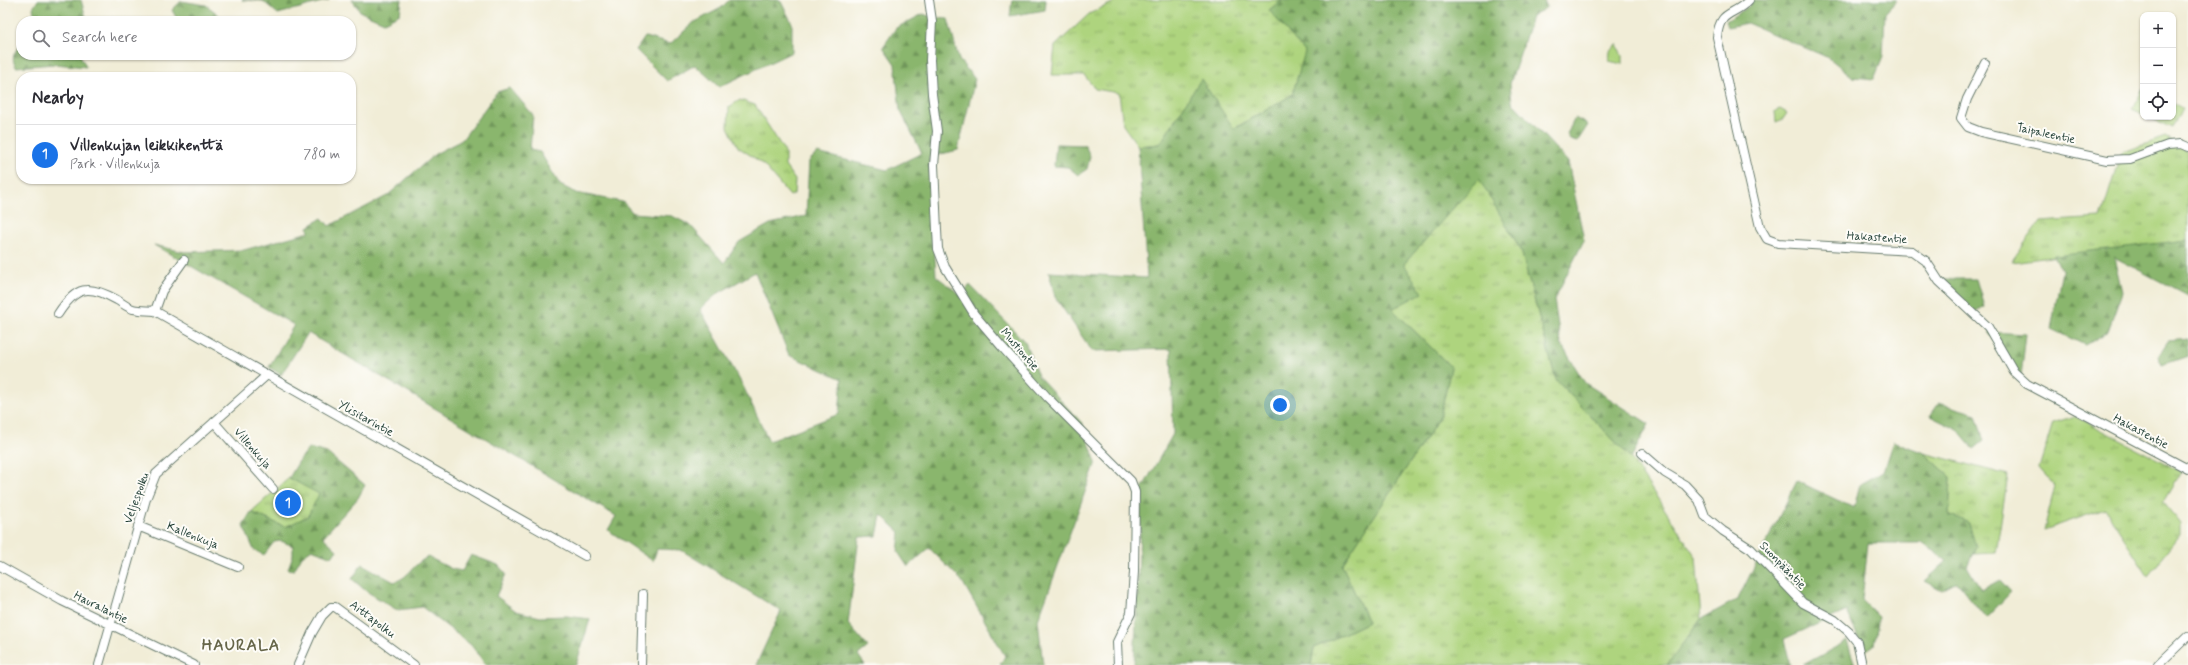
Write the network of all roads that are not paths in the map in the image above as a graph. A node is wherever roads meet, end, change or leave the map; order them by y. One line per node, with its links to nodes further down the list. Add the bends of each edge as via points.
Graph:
1 (929, 0): 25 (street, Mustiontie, via 932,21 930,60 937,132 934,165 938,249 945,267 965,301 1002,347 1048,398 1131,481 1135,492 1131,613 1118,642)
2 (1749, 0): 11 (street, Hakastentie, via 1726,14 1718,24 1717,37 1760,227 1767,239 1778,243 1912,251 1926,260 1939,280 1988,327 2014,372 2027,384)
3 (1985, 63): 4 (street, Taipaleentie, via 1967,98 1961,118 1968,127 2107,160 2130,159 2168,144)
4 (2188, 147)
5 (184, 260): 6 (street, via 162,292)
6 (155, 311): 7 (street, Ylisitarintie, via 133,309 107,294 88,290 69,297); 8 (street, Ylisitarintie)
7 (58, 314)
8 (267, 376): 9 (street, Veljespolku); 14 (street, Ylisitarintie)
9 (214, 422): 12 (street, Villenkuja); 13 (street, Veljespolku, via 156,474)
10 (1642, 453): 26 (street, Suonpääntie, via 1665,473 1685,485 1699,500 1706,516 1723,531 1751,549 1803,603 1835,620 1849,632 1857,642)
11 (2188, 469)
12 (273, 489)
13 (138, 526): 16 (street, Kallenkuja); 18 (street, Veljespolku)
14 (585, 556)
15 (0, 566): 18 (street, Hauralantie)
16 (238, 567)
17 (643, 594): 24 (street)
18 (110, 625): 20 (street, Veljespolku); 21 (street, Hauralantie)
19 (2188, 636): 27 (street)
20 (99, 665)
21 (194, 665)
22 (298, 665): 23 (street, Aittapolku, via 322,616 330,607 335,607)
23 (414, 665)
24 (641, 665)
25 (1118, 665)
26 (1862, 665)
27 (2158, 665)

